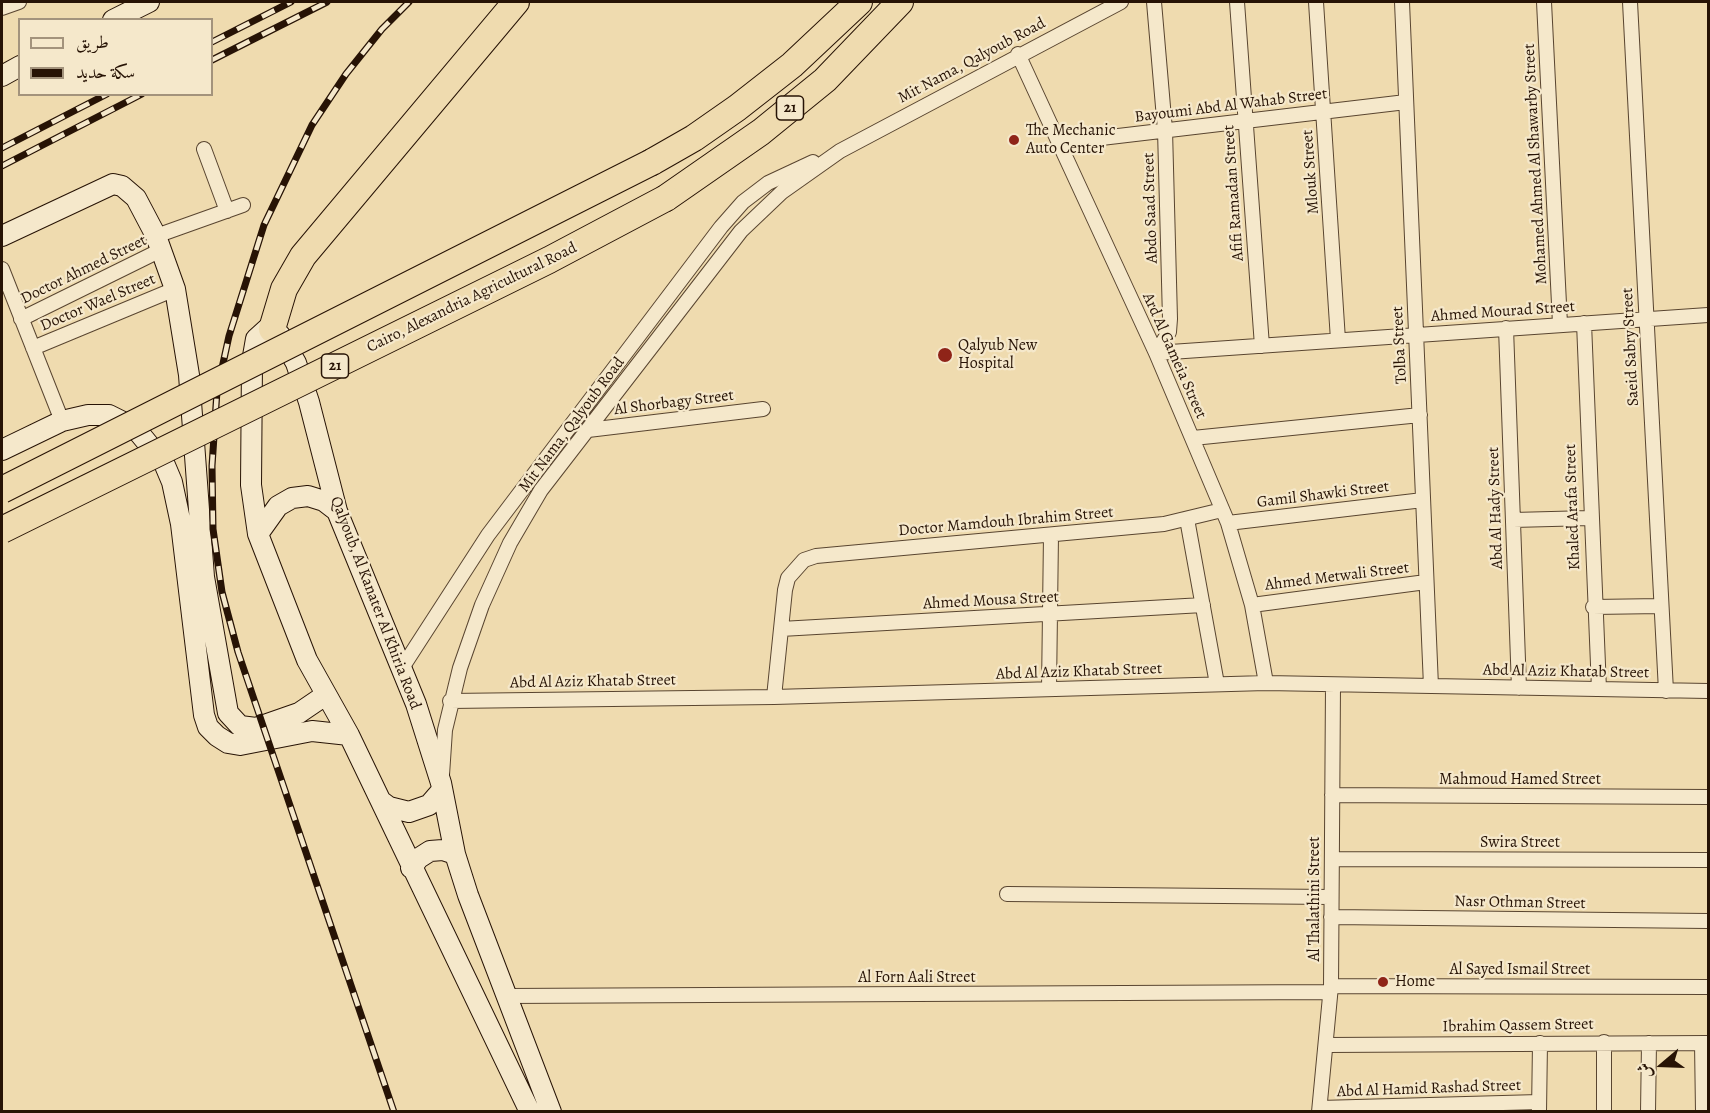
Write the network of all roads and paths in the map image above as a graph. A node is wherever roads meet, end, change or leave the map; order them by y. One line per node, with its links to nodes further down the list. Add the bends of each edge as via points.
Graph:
1 (19, 2): 14 (street)
2 (111, 2): 15 (main road)
3 (149, 2): 16 (main road)
4 (516, 2): 39 (highway, via 303,256 284,289)
5 (860, 2): 51 (highway, 21, bridge, via 792,65 694,138 652,162)
6 (900, 2): 58 (highway, Cairo, Alexandria Agricultural Road / 21, bridge, via 825,80 761,132 666,198 549,260)
7 (1121, 2): 17 (street, Mit Nama, Qalyoub Road)
8 (1154, 2): 23 (street, Abdo Saad Street)
9 (1237, 2): 22 (street, Afifi Ramadan Street)
10 (1316, 2): 21 (street, Mlouk Street)
11 (1402, 2): 20 (street, Tolba Street)
12 (1544, 2): 37 (street, Mohamed Ahmed Al Shawarby Street)
13 (1630, 2): 35 (street, Saeid Sabry Street)
14 (2, 8)
15 (113, 18)
16 (115, 18)
17 (1018, 54): 24 (street, Ard Al Gameia Street); 26 (street, Mit Nama, Qalyoub Road)
18 (18, 67): 19 (main road)
19 (2, 76)
20 (1406, 102): 21 (street, Bayoumi Abd Al Wahab Street); 40 (street, Tolba Street)
21 (1323, 111): 22 (street, Bayoumi Abd Al Wahab Street); 41 (street, Mlouk Street)
22 (1246, 120): 23 (street, Bayoumi Abd Al Wahab Street); 42 (street, Afifi Ramadan Street)
23 (1165, 130): 24 (street, Bayoumi Abd Al Wahab Street); 44 (street, Abdo Saad Street, via 1170,320 1169,332)
24 (1059, 143): 44 (street, Ard Al Gameia Street)
25 (204, 149): 28 (street)
26 (840, 151): 48 (street, Mit Nama, Qalyoub Road, via 782,192 741,231); 68 (street, Mit Nama, Qalyoub Road, via 768,183 721,226 488,535)
27 (243, 205): 28 (street, Doctor Ahmed Street)
28 (227, 211): 30 (street, Doctor Ahmed Street)
29 (2, 236): 30 (main road, via 113,184 136,198)
30 (159, 243): 32 (main road); 34 (street, Doctor Ahmed Street)
31 (2, 269): 34 (street)
32 (175, 289): 43 (street, Doctor Wael Street); 81 (main road, via 189,375 204,577 228,713)
33 (1708, 315): 35 (street, Ahmed Mourad Street)
34 (21, 319): 43 (street)
35 (1647, 319): 36 (street, Ahmed Mourad Street); 64 (street, Saeid Sabry Street)
36 (1584, 323): 37 (street, Ahmed Mourad Street); 55 (street, Khaled Arafa Street)
37 (1560, 324): 38 (street, Ahmed Mourad Street)
38 (1506, 328): 40 (street, Ahmed Mourad Street); 57 (street, Abd Al Hady Street)
39 (272, 329): 53 (main road, Qalyoub, Al Kanater Al Khiria Road, via 286,343 296,363); 59 (main road, via 256,339 252,362 251,485)
40 (1416, 335): 41 (street, Ahmed Mourad Street); 46 (street, Tolba Street)
41 (1338, 340): 42 (street, Ahmed Mourad Street)
42 (1262, 346): 44 (street, Ahmed Mourad Street)
43 (33, 348): 47 (street)
44 (1156, 353): 49 (street, Ard Al Gameia Street)
45 (764, 409): 48 (street, Al Shorbagy Street)
46 (1420, 415): 49 (street); 52 (street, Tolba Street)
47 (62, 421): 50 (main road); 83 (main road, via 109,415 135,428 164,464 181,524 204,715)
48 (588, 430): 80 (street, Mit Nama, Qalyoub Road, via 541,490 510,543 470,636)
49 (1193, 438): 54 (street, Ard Al Gameia Street)
50 (2, 450)
51 (2, 490)
52 (1423, 500): 54 (street, Gamil Shawki Street); 61 (street, Tolba Street)
53 (337, 512): 59 (main road, via 316,498 292,498 278,506); 68 (main road, Qalyoub, Al Kanater Al Khiria Road)
54 (1225, 517): 56 (street, Doctor Mamdouh Ibrahim Street); 62 (street, Ard Al Gameia Street)
55 (1590, 518): 57 (street); 65 (street, Khaled Arafa Street)
56 (1187, 519): 60 (street, Doctor Mamdouh Ibrahim Street); 63 (street)
57 (1513, 520): 73 (street, Abd Al Hady Street)
58 (2, 530)
59 (258, 534): 78 (main road, via 290,621)
60 (1051, 535): 66 (street); 67 (street, Doctor Mamdouh Ibrahim Street, via 804,560 795,568 785,590)
61 (1426, 582): 62 (street, Ahmed Metwali Street); 72 (street, Tolba Street)
62 (1252, 604): 69 (street, Ard Al Gameia Street)
63 (1203, 605): 66 (street, Ahmed Mousa Street); 70 (street)
64 (1661, 606): 65 (street); 76 (street, Saeid Sabry Street)
65 (1593, 607): 75 (street, Khaled Arafa Street)
66 (1050, 614): 67 (street, Ahmed Mousa Street); 74 (street)
67 (781, 629): 79 (street)
68 (402, 668): 84 (main road, Qalyoub, Al Kanater Al Khiria Road)
69 (1266, 683): 70 (street, Abd Al Aziz Khatab Street); 71 (street, Abd Al Aziz Khatab Street)
70 (1217, 684): 74 (street, Abd Al Aziz Khatab Street)
71 (1334, 686): 72 (street, Abd Al Aziz Khatab Street); 85 (street, Al Thalathini Street)
72 (1431, 686): 73 (street, Abd Al Aziz Khatab Street)
73 (1520, 688): 75 (street, Abd Al Aziz Khatab Street)
74 (1049, 689): 79 (street, Abd Al Aziz Khatab Street)
75 (1599, 689): 76 (street, Abd Al Aziz Khatab Street)
76 (1666, 691): 77 (street, Abd Al Aziz Khatab Street)
77 (1708, 691)
78 (324, 696): 81 (main road, via 299,713 256,728); 82 (main road)
79 (774, 697): 80 (street, Abd Al Aziz Khatab Street)
80 (450, 701): 84 (street, Mit Nama, Qalyoub Road)
81 (233, 721): 83 (main road)
82 (349, 735): 83 (main road, via 312,731 240,745); 87 (main road)
83 (217, 736)
84 (441, 787): 87 (main road, via 429,805 409,812); 88 (main road, Qalyoub, Al Kanater Al Khiria Road)
85 (1332, 795): 86 (street, Mahmoud Hamed Street); 89 (street, Al Thalathini Street)
86 (1708, 797)
87 (381, 801): 91 (main road)
88 (455, 854): 91 (main road, via 430,851); 98 (main road, Qalyoub, Al Kanater Al Khiria Road)
89 (1332, 860): 90 (street, Swira Street); 93 (street, Al Thalathini Street)
90 (1708, 860)
91 (411, 868): 106 (main road)
92 (1007, 894): 93 (street)
93 (1331, 897): 94 (street, Al Thalathini Street)
94 (1331, 917): 95 (street, Nasr Othman Street); 97 (street, Al Thalathini Street)
95 (1708, 921)
96 (1708, 987): 97 (street, Al Sayed Ismail Street)
97 (1330, 989): 98 (street, Al Forn Aali Street); 103 (street, Al Thalathini Street)
98 (505, 996): 107 (main road, Qalyoub, Al Kanater Al Khiria Road)
99 (1604, 1042): 100 (street, Ibrahim Qassem Street); 101 (street, Ibrahim Qassem Street); 108 (street)
100 (1540, 1043): 103 (street, Ibrahim Qassem Street); 104 (street)
101 (1649, 1043): 102 (street, Ibrahim Qassem Street); 109 (street)
102 (1705, 1043): 110 (street)
103 (1327, 1045): 105 (street, Al Thalathini Street)
104 (1539, 1107): 105 (street, Abd Al Hamid Rashad Street)
105 (1320, 1110)
106 (530, 1112)
107 (551, 1112)
108 (1604, 1112)
109 (1648, 1112)
110 (1703, 1112)

